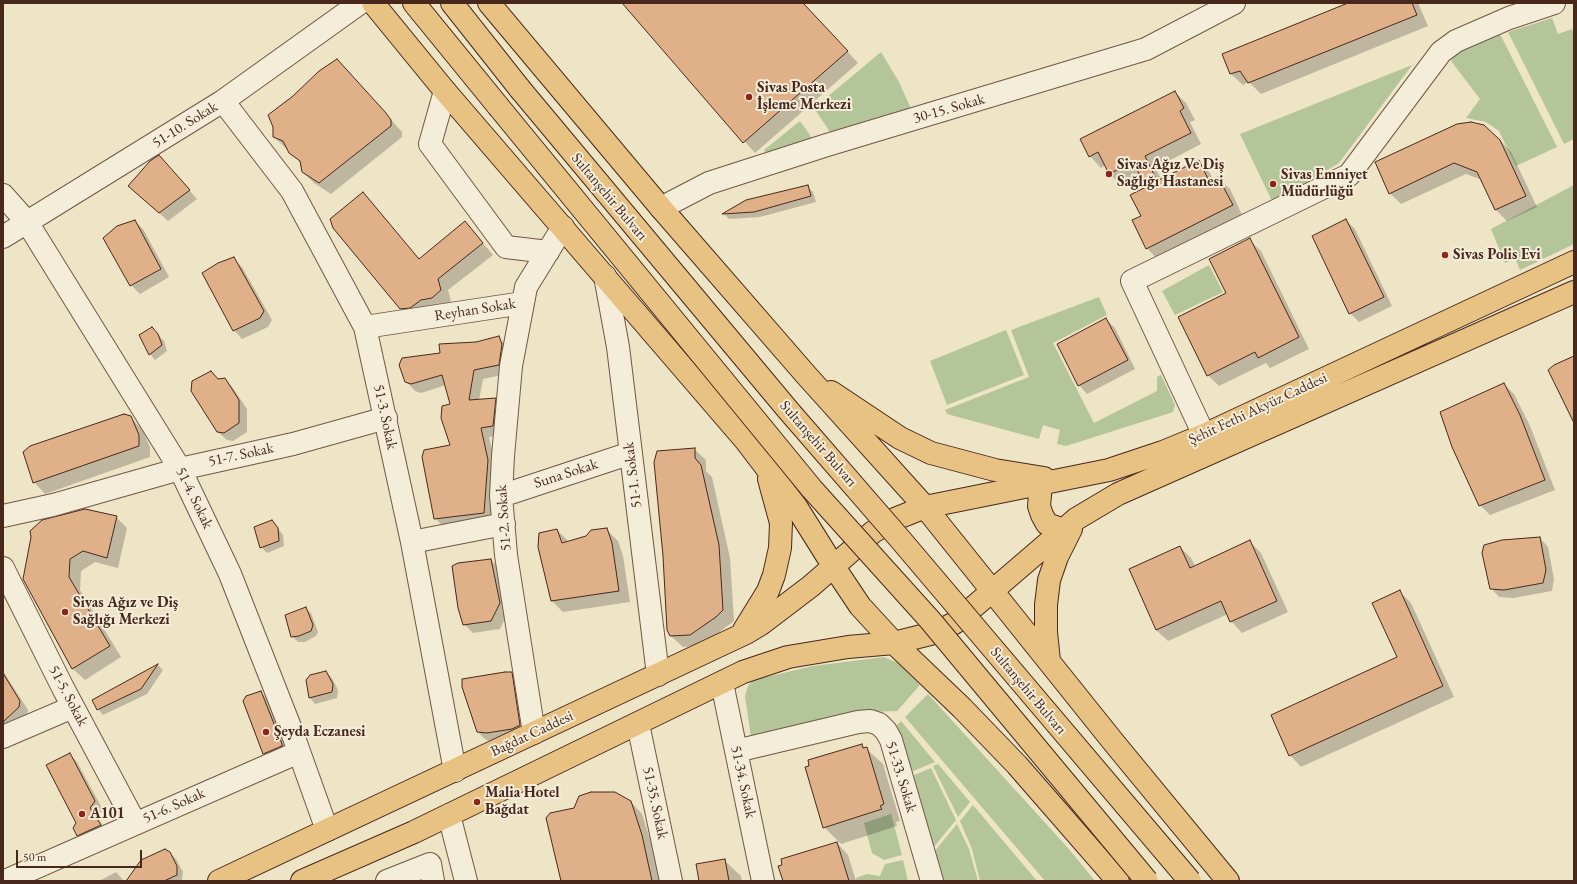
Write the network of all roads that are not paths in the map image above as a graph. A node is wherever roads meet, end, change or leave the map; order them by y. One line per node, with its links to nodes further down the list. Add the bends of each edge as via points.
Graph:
1 (360, 3): 9 (street, 51-10. Sokak)
2 (373, 3): 8 (main road)
3 (414, 3): 62 (main road, Sultanşehir Bulvarı, bridge, via 812,489 930,620)
4 (452, 3): 63 (main road, Sultanşehir Bulvarı, bridge, via 520,89 788,410 900,538)
5 (489, 3): 11 (main road)
6 (1234, 3): 11 (street, 30-15. Sokak, via 1146,49 709,183)
7 (1554, 3): 23 (street, via 1456,40 1441,52 1349,175 1132,281)
8 (445, 91): 13 (main road); 15 (street, via 430,144 506,246)
9 (223, 101): 12 (street, 51-10. Sokak); 20 (street, 51-3. Sokak, via 292,191)
10 (3, 195): 12 (street, 51-4. Sokak)
11 (661, 208): 21 (main road)
12 (27, 222): 14 (street, 51-10. Sokak); 26 (street, 51-4. Sokak)
13 (563, 227): 15 (street, Reyhan Sokak); 17 (main road)
14 (3, 237)
15 (548, 252): 19 (street, Reyhan Sokak, via 526,287)
16 (1574, 262): 23 (main road, Şehit Fethi Akyüz Caddesi)
17 (605, 276): 24 (street, 51-1. Sokak, via 618,347); 25 (main road)
18 (1574, 292): 32 (main road, Şehit Fethi Akyüz Caddesi, via 1118,494)
19 (523, 303): 20 (street, Reyhan Sokak); 28 (street, 51-2. Sokak, via 511,366)
20 (365, 327): 22 (street, 51-3. Sokak)
21 (807, 376): 27 (main road, via 900,438 931,453); 29 (main road)
22 (386, 418): 26 (street, 51-7. Sokak, via 293,444); 33 (street, 51-3. Sokak)
23 (1204, 435): 27 (main road, Şehit Fethi Akyüz Caddesi, via 1132,463)
24 (631, 453): 28 (street, Suna Sokak); 40 (street, 51-1. Sokak)
25 (766, 466): 34 (main road, via 797,508); 37 (main road, via 780,523 780,548 774,575 763,601)
26 (180, 468): 30 (street, 51-7. Sokak, via 53,505); 46 (street, 51-4. Sokak, via 230,574)
27 (1050, 483): 29 (main road, Şehit Fethi Akyüz Caddesi); 32 (main road, via 1040,506 1042,515 1047,524)
28 (501, 496): 31 (street, 51-2. Sokak)
29 (925, 507): 34 (main road, Şehit Fethi Akyüz Caddesi, via 895,519 873,532); 36 (main road)
30 (3, 516)
31 (504, 524): 33 (street); 44 (street, 51-2. Sokak, via 506,555)
32 (1070, 524): 36 (main road, Şehit Fethi Akyüz Caddesi); 39 (main road, via 1049,580 1046,625)
33 (412, 542): 48 (street, 51-3. Sokak)
34 (834, 567): 37 (main road, Bağdat Caddesi, via 774,614); 38 (main road, via 860,606)
35 (3, 568): 42 (street, 51-5. Sokak)
36 (992, 591): 38 (main road, Şehit Fethi Akyüz Caddesi, via 956,622 938,632); 39 (main road)
37 (738, 637): 40 (main road, Bağdat Caddesi)
38 (894, 643): 41 (main road, via 848,647 788,657 764,664); 61 (main road, via 998,745)
39 (1049, 661): 64 (main road)
40 (658, 675): 44 (main road, Bağdat Caddesi)
41 (722, 683): 43 (main road); 47 (street, 51-34. Sokak)
42 (73, 706): 45 (street); 50 (street, 51-5. Sokak)
43 (638, 724): 49 (main road); 58 (street, 51-35. Sokak)
44 (534, 733): 48 (main road, Bağdat Caddesi)
45 (3, 737)
46 (299, 752): 50 (street, 51-6. Sokak); 51 (street, 51-4. Sokak)
47 (736, 752): 59 (street, 51-34. Sokak); 60 (street, 51-33. Sokak, via 858,722 870,721 879,724 891,740)
48 (455, 770): 51 (main road, Bağdat Caddesi)
49 (449, 815): 54 (main road); 57 (street)
50 (135, 823): 52 (street, 51-6. Sokak)
51 (327, 830): 53 (main road, Bağdat Caddesi)
52 (5, 881)
53 (219, 881)
54 (302, 881)
55 (387, 881): 56 (street, via 430,864)
56 (433, 881)
57 (466, 881)
58 (671, 881)
59 (763, 881)
60 (932, 881)
61 (1118, 881)
62 (1147, 881)
63 (1190, 881)
64 (1228, 881)

